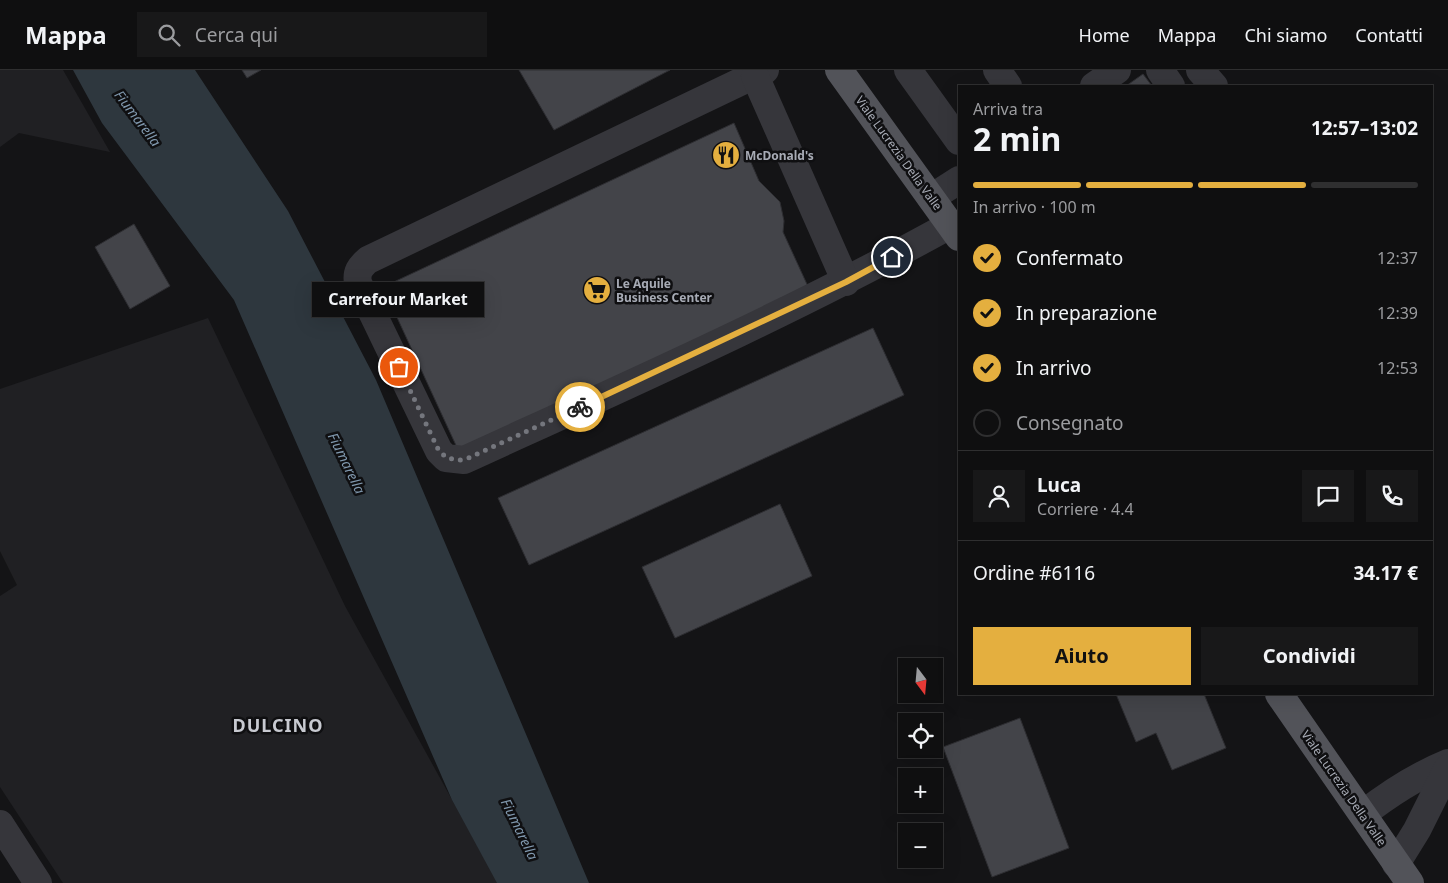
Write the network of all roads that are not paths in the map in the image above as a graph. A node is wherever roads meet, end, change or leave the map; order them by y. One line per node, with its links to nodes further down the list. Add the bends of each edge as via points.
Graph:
1 (839, 70): 14 (main road, Viale Lucrezia Della Valle)
2 (908, 70): 12 (street)
3 (997, 70): 8 (street)
4 (1117, 70): 9 (street)
5 (1160, 70): 10 (street)
6 (1200, 70): 11 (street)
7 (760, 73): 16 (street); 16 (street, via 368,260 360,268 358,283 439,451 446,458 464,460)
8 (1007, 85)
9 (1095, 85)
10 (1170, 85)
11 (1213, 85)
12 (957, 134)
13 (958, 181): 14 (street)
14 (931, 198): 15 (main road, Viale Lucrezia Della Valle)
15 (954, 231): 16 (street)
16 (846, 282)
17 (1280, 695): 20 (main road, Viale Lucrezia Della Valle)
18 (1448, 763): 20 (street, via 1388,794)
19 (1448, 768): 22 (street, via 1417,830)
20 (1363, 814): 22 (main road, Viale Lucrezia Della Valle)
21 (0, 824): 23 (street)
22 (1403, 874)
23 (38, 883)

